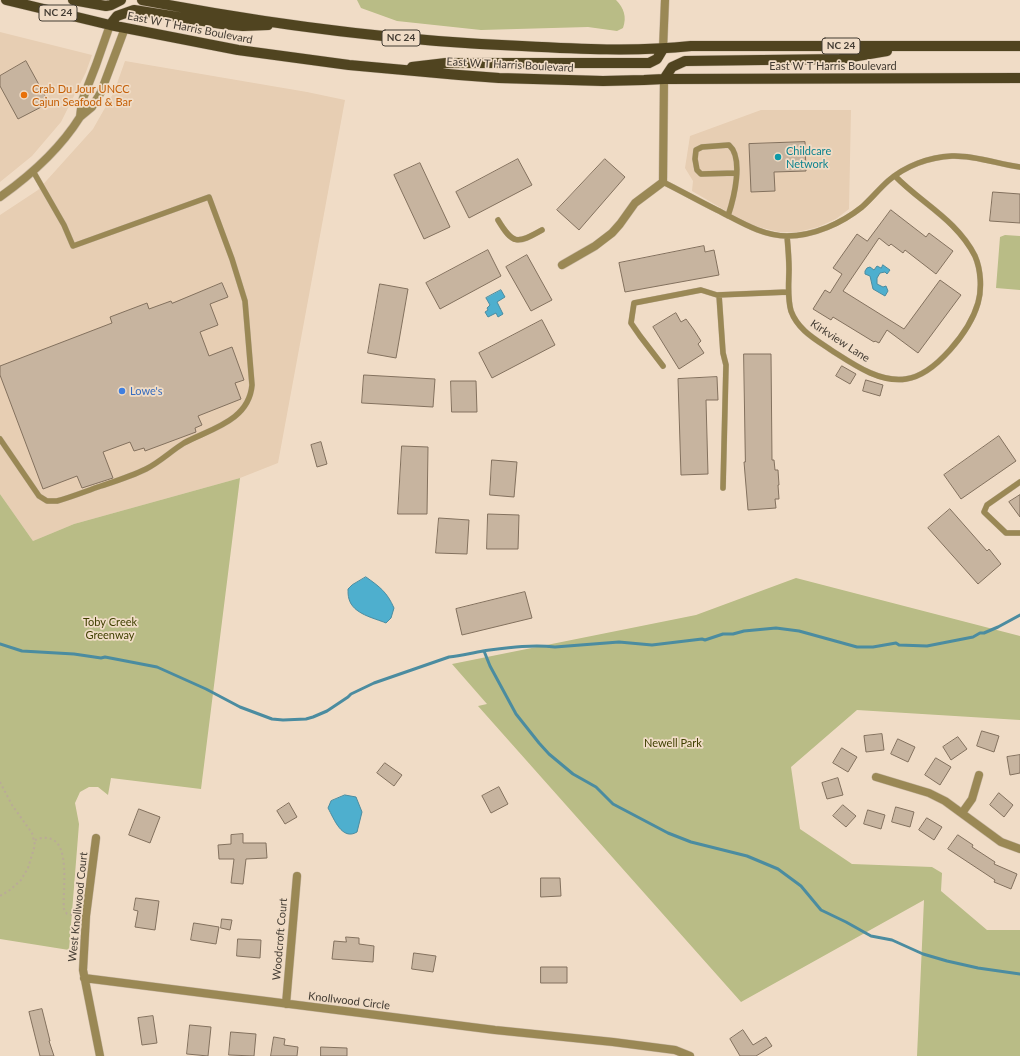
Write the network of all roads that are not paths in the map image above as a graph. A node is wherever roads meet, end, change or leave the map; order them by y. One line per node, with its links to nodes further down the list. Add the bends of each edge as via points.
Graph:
1 (6, 0): 7 (main road, East W T Harris Boulevard / NC 24)
2 (72, 0): 3 (main road, via 106,6)
3 (121, 0)
4 (142, 0): 6 (main road, East W T Harris Boulevard / NC 24)
5 (664, 0): 11 (street)
6 (284, 23): 7 (main road, via 262,26 222,24 134,10 117,16); 11 (main road, East W T Harris Boulevard / NC 24, via 405,39 476,44)
7 (110, 25): 8 (main road, East W T Harris Boulevard / NC 24); 15 (street, via 82,101)
8 (125, 28): 12 (main road, East W T Harris Boulevard / NC 24, via 238,50); 15 (street, via 96,102)
9 (914, 46): 10 (main road, East W T Harris Boulevard / NC 24); 11 (main road, East W T Harris Boulevard / NC 24, via 691,46); 14 (main road, via 840,59 686,61 672,67)
10 (1020, 46)
11 (663, 49): 12 (main road, via 657,59 649,64 446,63)
12 (389, 69): 14 (main road, East W T Harris Boulevard / NC 24, via 550,79)
13 (1020, 78): 14 (main road, East W T Harris Boulevard / NC 24)
14 (664, 79): 20 (street)
15 (80, 117): 17 (street, via 74,128)
16 (1020, 167): 19 (lane, via 952,156 920,162)
17 (33, 170): 21 (street); 30 (lane, via 64,224 73,246 209,196 245,301 252,392 246,404 232,419 193,438 157,462 132,475 57,501 47,501 39,496)
18 (736, 173): 18 (lane, via 735,154 729,144 696,150 696,170 702,174); 22 (lane, via 735,195)
19 (895, 176): 25 (lane, via 862,206 840,221 818,231); 27 (lane, Kirkview Lane, via 952,224 966,240 976,258 980,273 978,303 970,321 941,360 925,372 906,379 887,379 865,371 806,333 797,323)
20 (663, 182): 22 (lane); 26 (street, via 635,203 612,233)
21 (0, 197)
22 (728, 216): 25 (lane, via 762,231)
23 (498, 220): 24 (lane, via 512,239 522,240)
24 (542, 230)
25 (787, 236): 27 (lane, Kirkview Lane)
26 (562, 265)
27 (788, 292): 28 (lane)
28 (719, 295): 29 (lane, via 701,290 634,303 631,323); 32 (lane, via 726,365)
29 (664, 366)
30 (0, 439)
31 (1020, 482): 33 (lane, via 987,505 984,512 1006,533)
32 (723, 488)
33 (1020, 533)
34 (979, 775): 36 (street, via 972,799)
35 (876, 778): 36 (street, via 930,793)
36 (962, 813): 38 (street, via 1001,842)
37 (96, 838): 40 (street, West Knollwood Court, via 83,949)
38 (1020, 849)
39 (297, 876): 41 (street, Woodcroft Court)
40 (84, 978): 41 (street, Knollwood Circle); 42 (street)
41 (286, 1004): 43 (street, Knollwood Circle, via 613,1042 675,1050)
42 (100, 1056)
43 (690, 1056)

